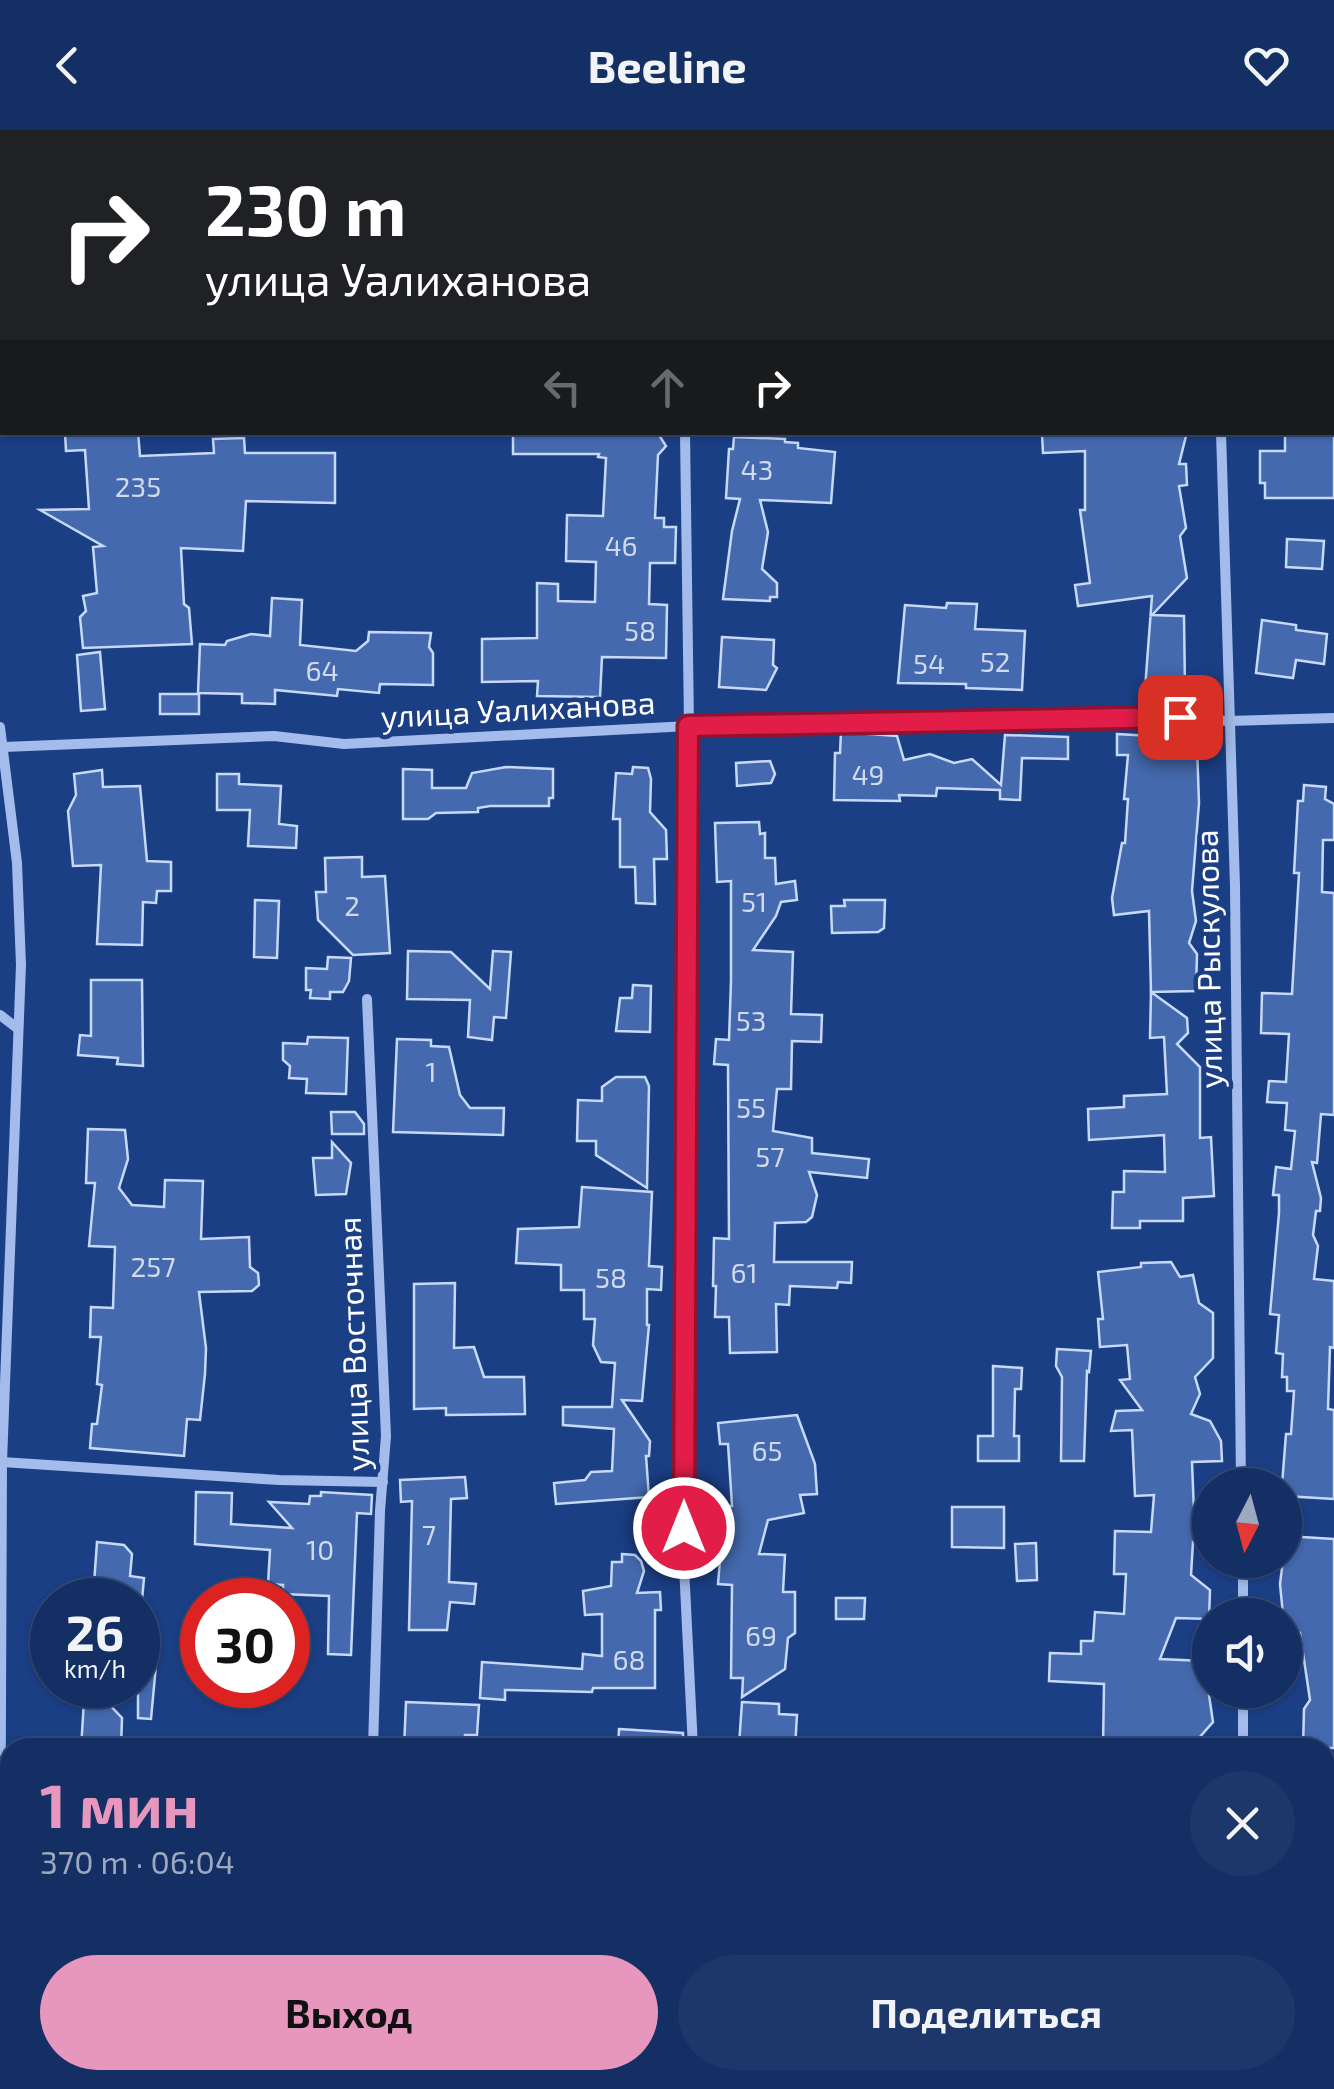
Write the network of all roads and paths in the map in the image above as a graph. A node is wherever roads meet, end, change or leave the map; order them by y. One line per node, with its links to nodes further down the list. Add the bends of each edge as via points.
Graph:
1 (685, 435): 5 (street)
2 (1221, 435): 4 (street, улица Рыскулова)
3 (1334, 718): 4 (street, улица Уалиханова)
4 (1228, 721): 5 (street, улица Уалиханова); 12 (street, улица Рыскулова)
5 (688, 726): 7 (street, улица Уалиханова, via 344,744 274,736); 17 (street, via 684,1566)
6 (0, 727): 7 (street)
7 (4, 747): 10 (street, via 17,863)
8 (366, 1000): 13 (street, улица Восточная)
9 (0, 1015): 10 (street)
10 (17, 1028): 11 (street)
11 (2, 1462): 13 (street); 15 (street)
12 (1241, 1468)
13 (383, 1482): 16 (street, улица Восточная)
14 (1243, 1708): 18 (street)
15 (1, 1738)
16 (373, 1738)
17 (692, 1738)
18 (1243, 1738)

